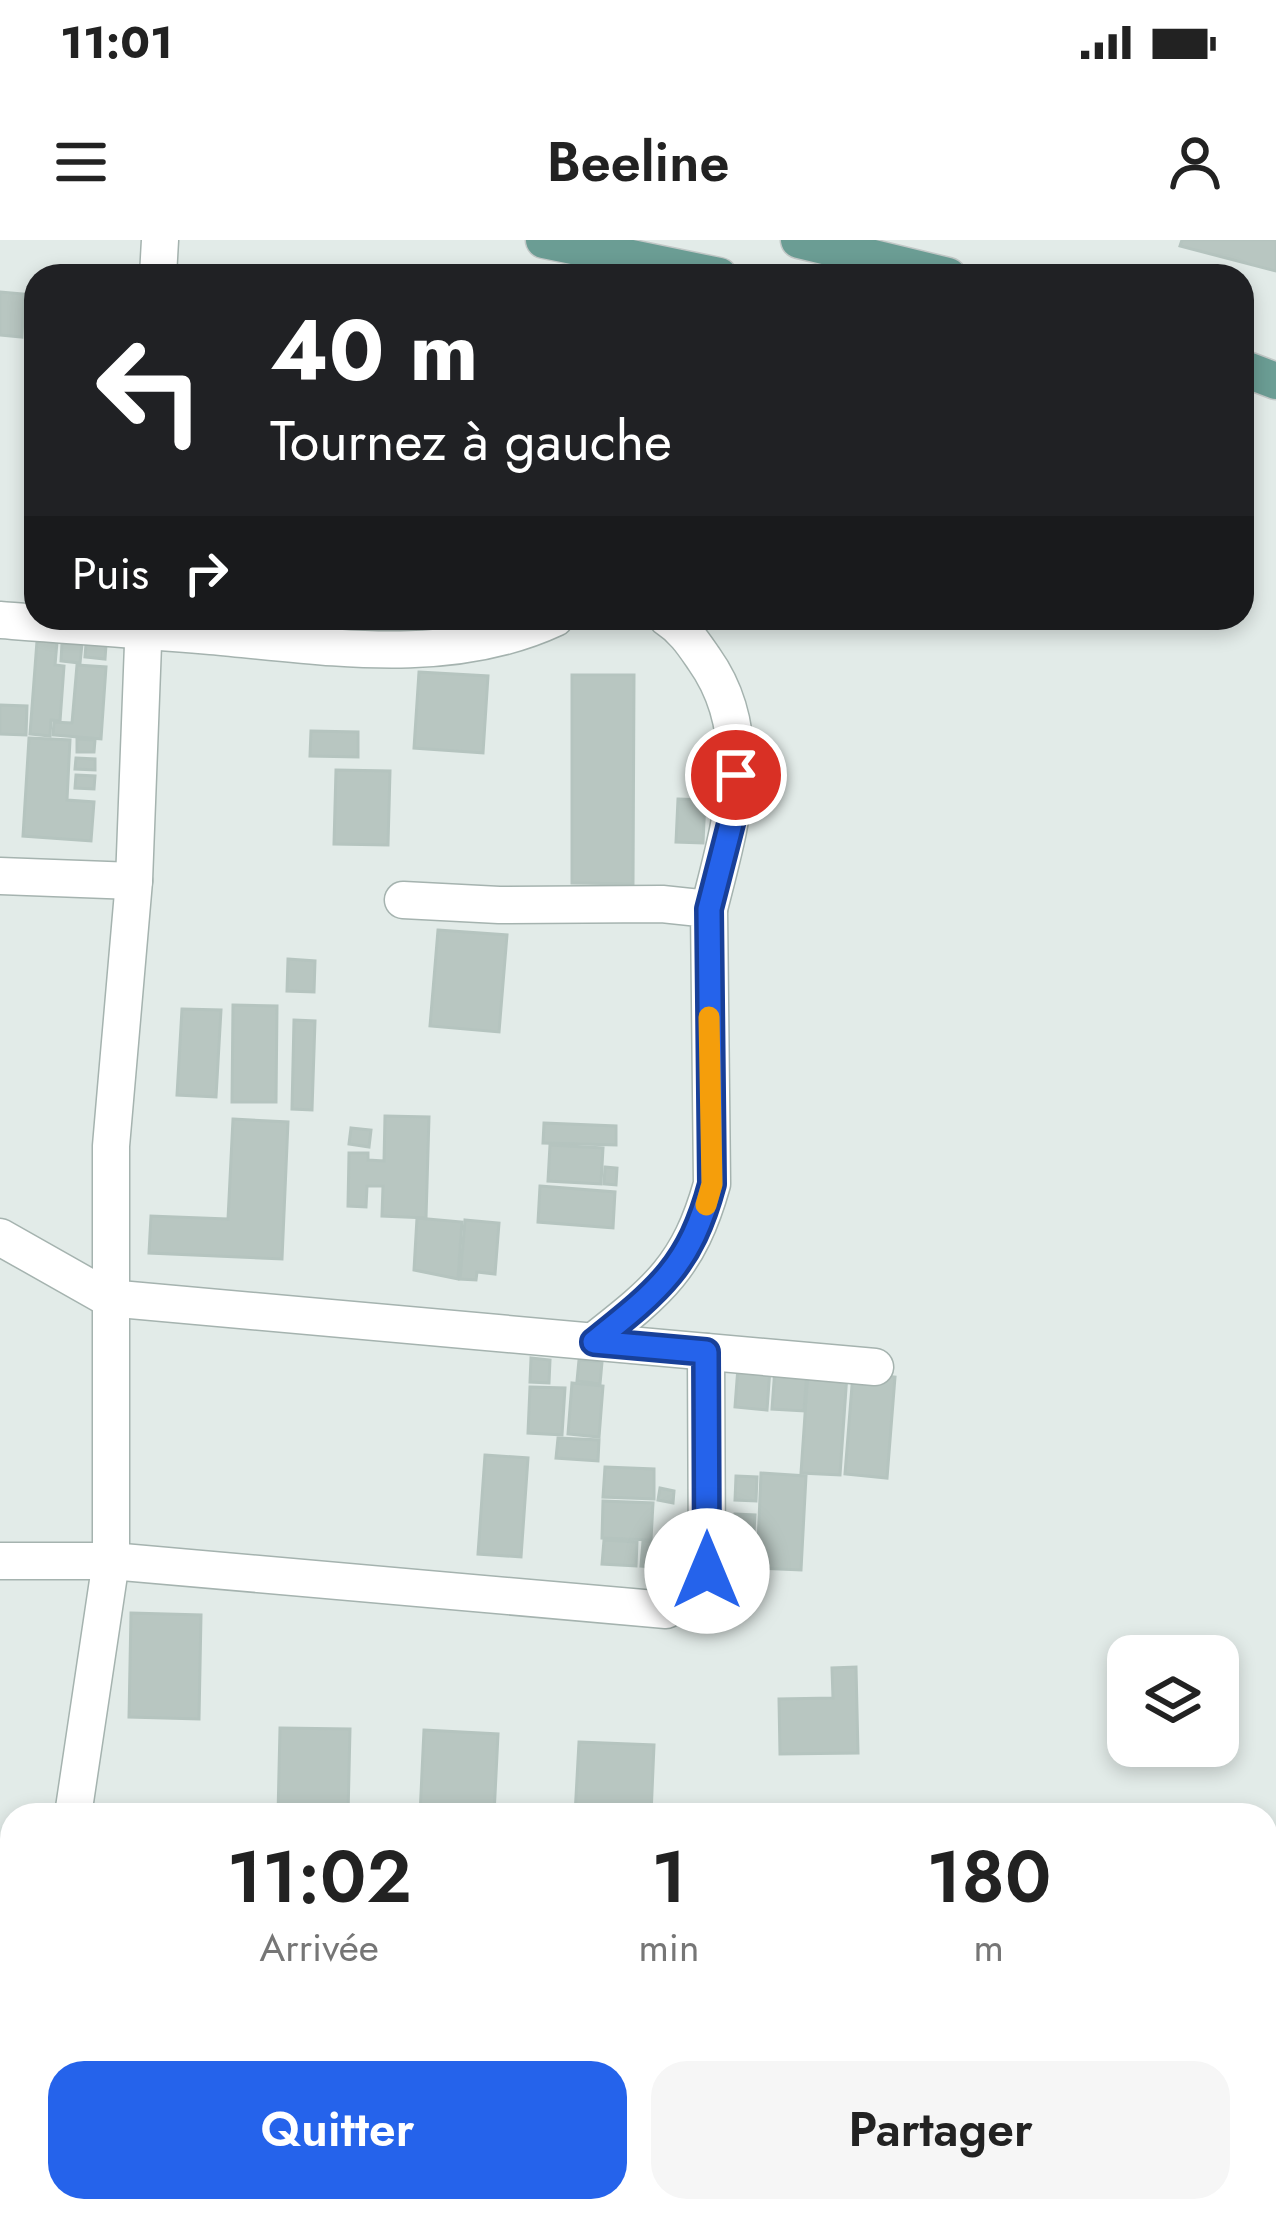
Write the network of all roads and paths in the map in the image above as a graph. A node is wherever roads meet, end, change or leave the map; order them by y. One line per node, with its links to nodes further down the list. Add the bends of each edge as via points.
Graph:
1 (544, 240): 3 (main road)
2 (799, 240): 4 (main road)
3 (661, 264)
4 (898, 264)
5 (144, 630): 10 (street)
6 (195, 630): 7 (street, via 363,650 451,648)
7 (530, 630)
8 (683, 630): 12 (street, via 719,680 737,738 734,812)
9 (0, 876): 10 (street)
10 (134, 881): 14 (street, via 111,1145)
11 (403, 900): 12 (street)
12 (709, 909): 15 (street, via 712,1184 676,1269)
13 (0, 1237): 14 (street)
14 (108, 1298): 15 (street); 19 (street)
15 (594, 1342): 16 (street)
16 (706, 1352): 17 (street); 19 (street, via 707,1571 689,1598 665,1610)
17 (875, 1367)
18 (0, 1561): 19 (street)
19 (111, 1561): 20 (street)
20 (75, 1803)

